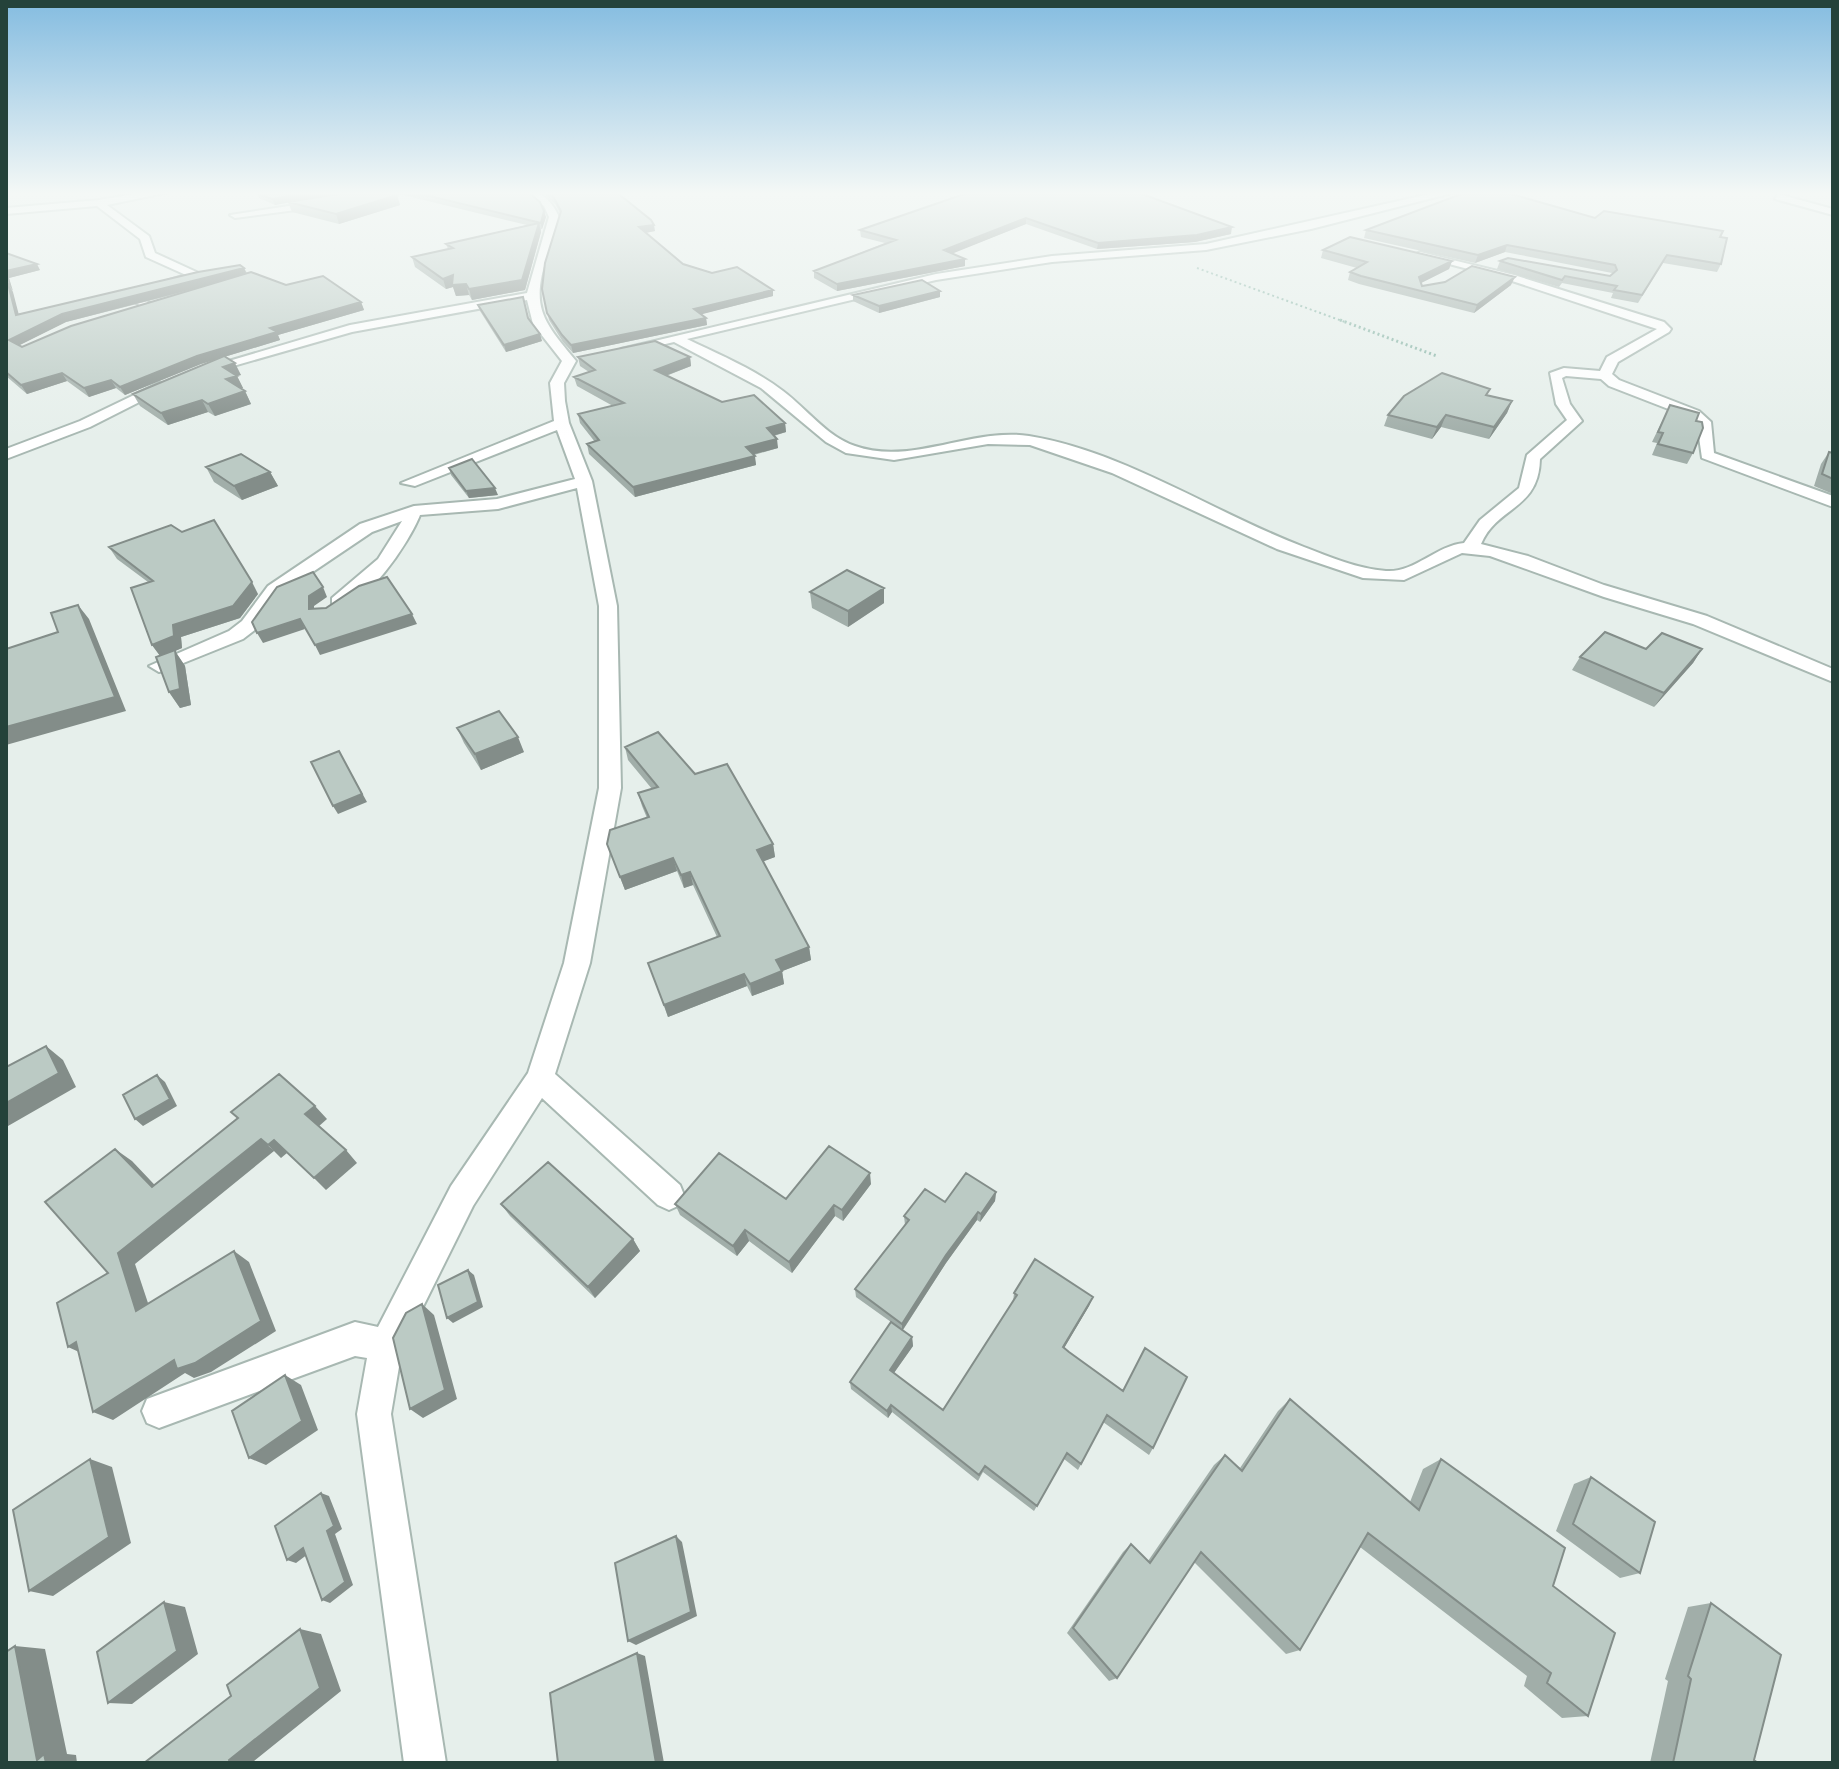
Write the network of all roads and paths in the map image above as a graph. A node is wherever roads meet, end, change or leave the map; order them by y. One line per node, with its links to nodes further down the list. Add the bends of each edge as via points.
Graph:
1 (194, 274): 10 (street, via 142,292 139,301)
2 (536, 274): 8 (street)
3 (958, 274): 12 (street, via 799,306)
4 (1213, 274): 14 (path)
5 (1454, 274): 7 (street)
6 (1491, 274): 16 (street, via 1665,329 1612,360)
7 (1453, 277)
8 (531, 296): 15 (street, via 350,329); 18 (street, via 542,335 577,360 557,383)
9 (162, 302): 10 (street)
10 (148, 306): 11 (street)
11 (129, 313)
12 (678, 339): 13 (street); 24 (street, via 775,391 854,452 1033,442 1307,553 1389,577 1406,576 1450,551)
13 (615, 351)
14 (1437, 356)
15 (194, 374)
16 (1605, 375): 22 (street, via 1704,422 1707,455); 24 (street, via 1555,376 1563,404 1575,421 1532,458 1532,480 1525,494 1473,536)
17 (180, 379): 19 (street)
18 (562, 423): 20 (street); 21 (street)
19 (6, 454)
20 (584, 481): 23 (street, via 498,504); 28 (street, via 608,606 610,788 577,963)
21 (409, 483)
22 (1833, 502)
23 (414, 511): 25 (street, via 387,562); 26 (street, via 366,528 312,562 274,590 236,635)
24 (1471, 547): 27 (street, via 1700,620)
25 (322, 612)
26 (159, 666)
27 (1833, 676)
28 (540, 1078): 29 (street); 30 (street, via 462,1196)
29 (669, 1195)
30 (386, 1346): 31 (street, via 355,1339); 32 (street, via 374,1414)
31 (159, 1411)
32 (425, 1763)

